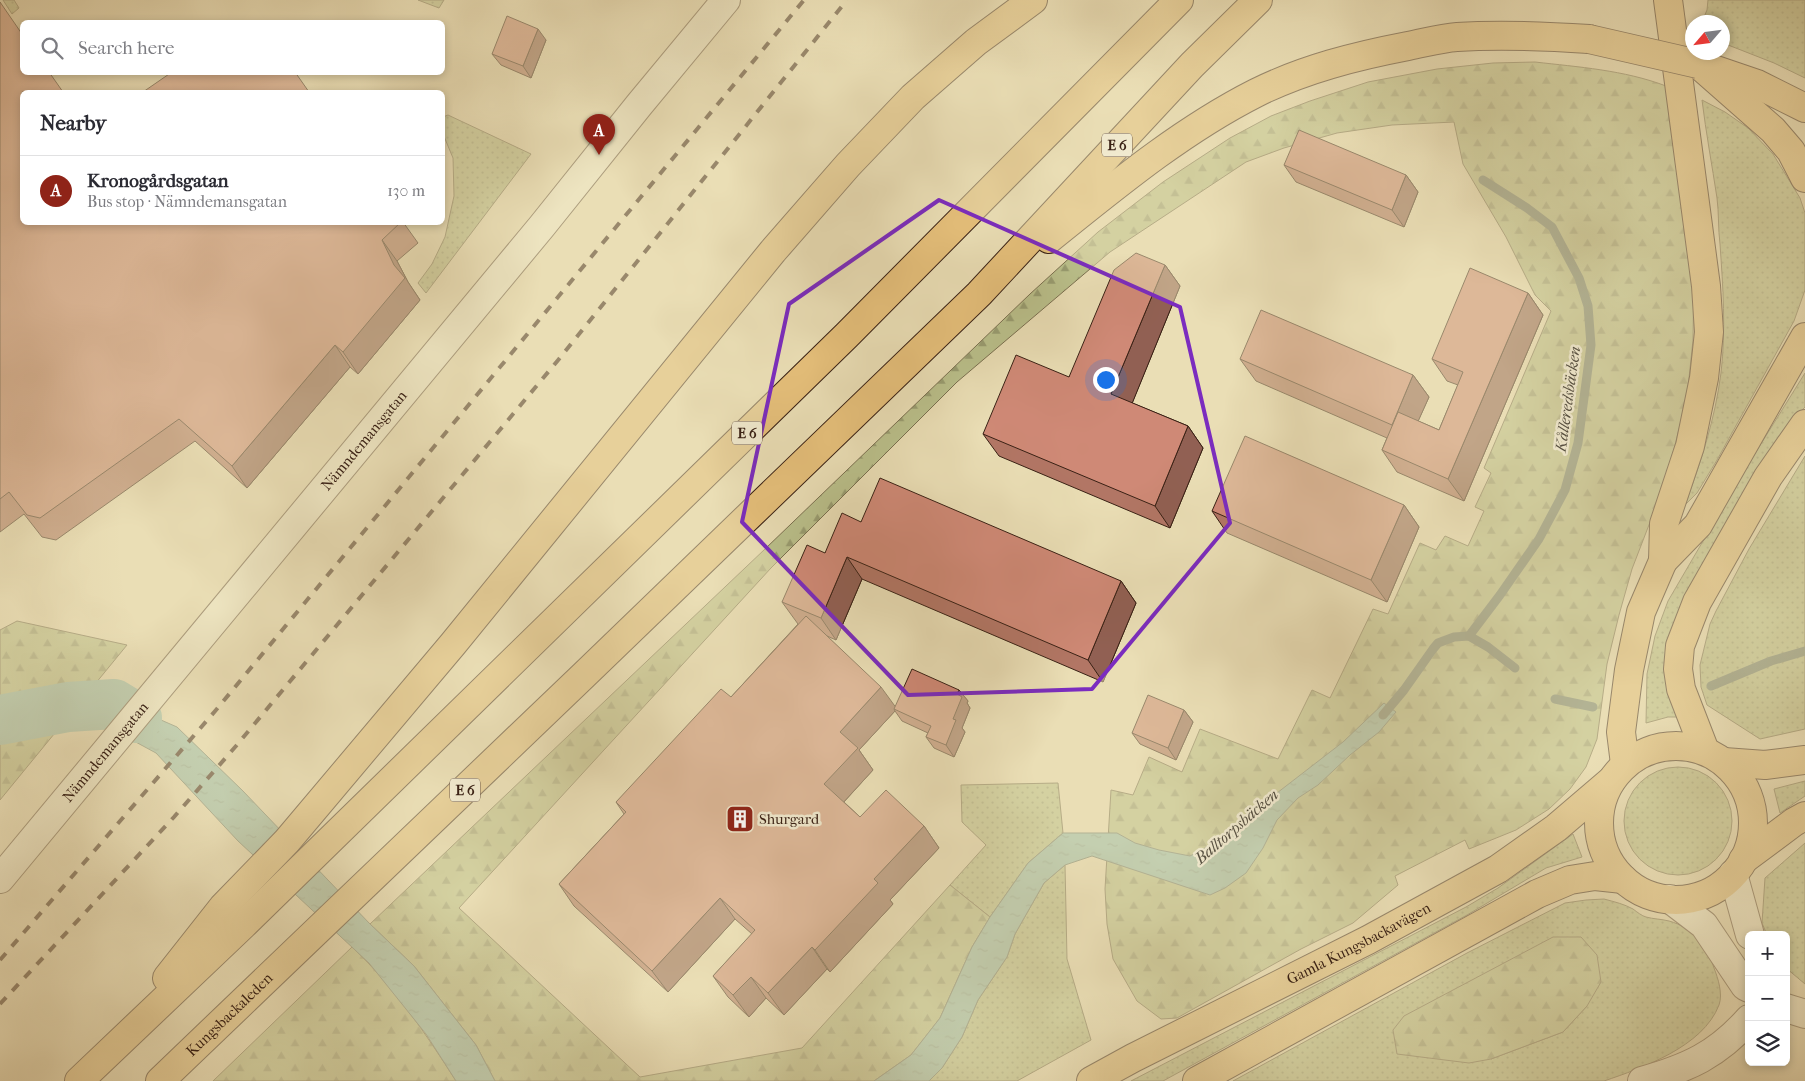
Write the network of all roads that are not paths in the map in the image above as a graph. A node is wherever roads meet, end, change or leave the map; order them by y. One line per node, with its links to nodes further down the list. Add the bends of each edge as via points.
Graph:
1 (726, 0): 18 (street, Nämndemansgatan)
2 (1179, 0): 26 (main road, E 6, via 840,342)
3 (1258, 0): 9 (main road, E 6, via 1192,65)
4 (1668, 0): 12 (main road, via 1706,286 1709,332 1704,378 1690,446 1664,524)
5 (1022, 7): 26 (main road, via 976,42 913,98 773,251 453,644 287,841 223,906)
6 (1751, 95): 7 (main road); 8 (main road); 9 (main road, bridge, via 1698,64 1589,39 1504,35 1455,37 1374,52 1298,75 1222,112 1170,145)
7 (1805, 108)
8 (1805, 178)
9 (979, 294): 28 (main road, Kungsbackaleden / E 6)
10 (1805, 337): 12 (main road, via 1698,525)
11 (1805, 424): 13 (main road, via 1768,477 1697,602 1680,646 1678,669 1681,689)
12 (1664, 561): 15 (main road, via 1642,612 1629,670)
13 (1715, 757): 14 (main road, via 1765,765); 15 (main road, via 1685,746 1663,746 1643,753); 17 (main road, via 1742,783 1751,808 1752,835)
14 (1805, 760)
15 (1618, 772): 19 (main road, via 1602,800 1598,821 1605,853); 29 (main road, Gamla Kungsbackavägen, via 1556,828 1498,869 1368,940)
16 (1805, 816): 17 (main road)
17 (1738, 867): 20 (main road, via 1720,886 1704,894 1688,899); 21 (street)
18 (0, 879)
19 (1623, 879): 20 (main road, via 1645,893); 30 (main road, via 1595,876 1570,880 1537,894)
20 (1670, 899): 22 (street, via 1704,925)
21 (1749, 931)
22 (1745, 986)
23 (1790, 1009): 24 (street)
24 (1805, 1014)
25 (1746, 1021): 31 (street, via 1708,1056)
26 (108, 1054): 27 (main road, E 6)
27 (80, 1081)
28 (160, 1081)
29 (1091, 1081)
30 (1197, 1081)
31 (1642, 1081)

